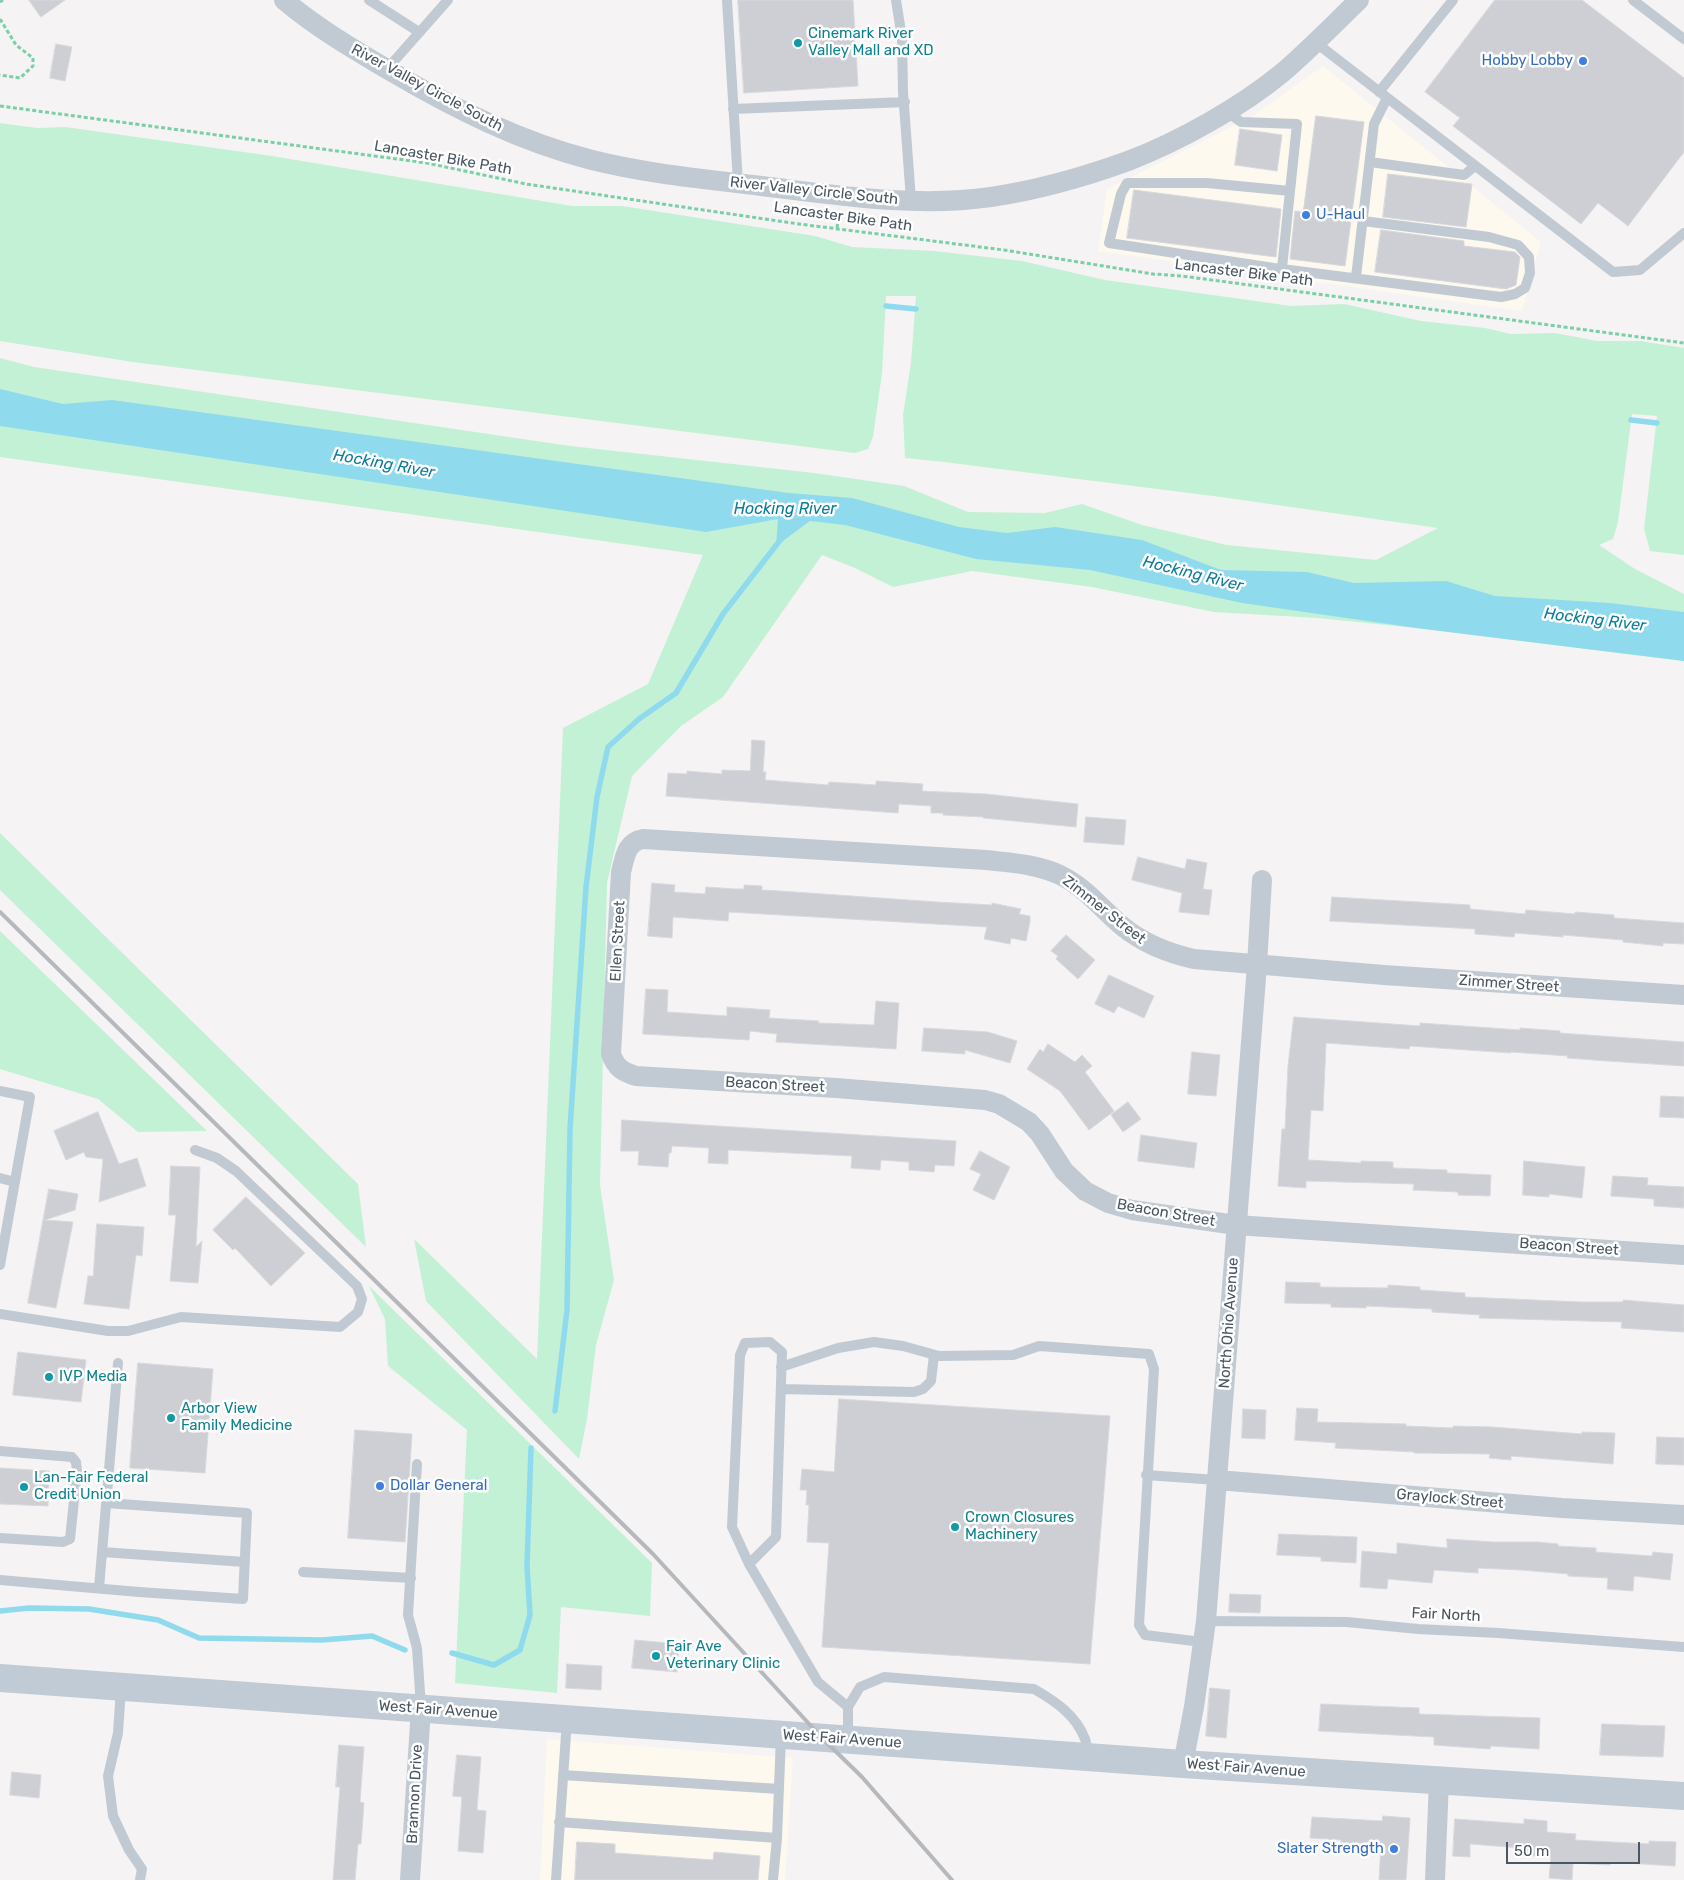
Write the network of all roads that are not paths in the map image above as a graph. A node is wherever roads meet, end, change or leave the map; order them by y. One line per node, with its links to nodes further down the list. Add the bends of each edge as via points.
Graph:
1 (284, 0): 12 (street, River Valley Circle South, via 354,50)
2 (369, 0): 9 (lane)
3 (448, 0): 9 (lane)
4 (727, 0): 15 (lane)
5 (896, 0): 14 (lane, via 902,38)
6 (1360, 0): 11 (street, River Valley Circle South)
7 (1453, 0): 13 (lane)
8 (1633, 0): 10 (lane)
9 (419, 32): 12 (lane)
10 (1684, 39)
11 (1316, 42): 13 (lane); 16 (street, River Valley Circle South, via 1271,81)
12 (387, 69): 20 (street, River Valley Circle South, via 487,123 538,144 630,168)
13 (1383, 95): 17 (lane, via 1374,124); 19 (lane)
14 (904, 102): 15 (lane); 23 (lane)
15 (733, 110): 20 (lane)
16 (1226, 111): 18 (street, River Valley Circle South, via 1167,144); 22 (lane, via 1241,122 1297,124)
17 (1370, 162): 19 (lane, via 1464,175); 24 (lane)
18 (1118, 164): 21 (lane); 23 (street, River Valley Circle South, via 1056,184 992,197)
19 (1475, 166): 25 (lane, via 1613,272 1640,270)
20 (738, 183): 23 (street, River Valley Circle South, via 848,197)
21 (1127, 183): 22 (lane, via 1207,183); 26 (lane, via 1121,194 1109,242)
22 (1290, 191): 26 (lane)
23 (911, 200)
24 (1363, 221): 27 (lane); 27 (lane, via 1489,236 1518,245 1529,256 1530,273 1525,288 1501,297)
25 (1684, 233)
26 (1282, 268): 27 (lane)
27 (1356, 277)
28 (643, 838): 30 (street, Zimmer Street, via 986,860 1038,867 1080,887 1122,926 1154,947 1194,959); 32 (street, Ellen Street, via 629,846 622,872)
29 (1262, 880): 30 (street, North Ohio Avenue)
30 (1257, 965): 31 (street, Zimmer Street); 37 (street, North Ohio Avenue)
31 (1684, 995)
32 (611, 1054): 37 (street, Beacon Street, via 615,1065 624,1073 636,1076 985,1100 999,1104 1029,1122 1074,1182 1108,1203 1132,1210)
33 (0, 1091): 36 (lane, via 30,1097)
34 (195, 1150): 40 (lane, via 217,1158 236,1171 357,1286 362,1299 358,1312 340,1327 181,1317 128,1331 108,1331)
35 (0, 1178): 36 (lane)
36 (15, 1182): 39 (lane)
37 (1236, 1225): 38 (street, Beacon Street); 48 (street, North Ohio Avenue)
38 (1684, 1255)
39 (0, 1265)
40 (0, 1314)
41 (934, 1355): 43 (lane, via 874,1342 838,1348); 44 (lane, via 931,1381 914,1392); 47 (lane, via 1013,1356 1040,1346 1149,1354 1154,1369)
42 (118, 1363): 49 (lane)
43 (781, 1367): 44 (lane); 54 (lane, via 782,1352 770,1342 745,1343 740,1355 732,1527)
44 (781, 1389): 54 (lane, via 776,1537)
45 (0, 1451): 51 (lane, via 72,1458 77,1472 70,1539 63,1542)
46 (417, 1464): 56 (lane)
47 (1146, 1475): 48 (lane); 60 (lane, via 1139,1624 1146,1635)
48 (1217, 1480): 50 (street, Graylock Street); 59 (street, North Ohio Avenue)
49 (106, 1503): 52 (lane); 53 (lane, via 247,1513)
50 (1684, 1515)
51 (0, 1538)
52 (102, 1552): 53 (lane); 58 (lane)
53 (245, 1562): 58 (lane, via 243,1599)
54 (749, 1564): 64 (lane, via 818,1682)
55 (303, 1572): 56 (lane)
56 (411, 1578): 65 (lane, via 408,1615 417,1648)
57 (0, 1580): 58 (lane)
58 (99, 1588)
59 (1206, 1621): 60 (street, North Ohio Avenue); 61 (lane, Fair North, via 1346,1622)
60 (1202, 1642): 70 (street, North Ohio Avenue)
61 (1684, 1646)
62 (0, 1678): 63 (street, West Fair Avenue)
63 (121, 1687): 65 (street, West Fair Avenue); 77 (lane, via 118,1733 108,1776 113,1816 129,1850 142,1868)
64 (848, 1707): 68 (lane); 69 (lane, via 860,1688 884,1677 1034,1689 1054,1700 1072,1718 1086,1740)
65 (421, 1708): 66 (street, West Fair Avenue); 78 (street, Brannon Drive)
66 (567, 1719): 67 (street, West Fair Avenue); 71 (lane)
67 (781, 1735): 68 (street, West Fair Avenue); 73 (lane)
68 (848, 1739): 69 (street, West Fair Avenue)
69 (1087, 1757): 70 (street, West Fair Avenue)
70 (1183, 1764): 72 (street, West Fair Avenue)
71 (563, 1775): 73 (lane); 75 (lane)
72 (1439, 1780): 74 (street, West Fair Avenue); 81 (street)
73 (779, 1790): 76 (lane)
74 (1684, 1796)
75 (559, 1822): 76 (lane); 79 (lane)
76 (777, 1838): 80 (lane)
77 (140, 1880)
78 (410, 1880)
79 (556, 1880)
80 (773, 1880)
81 (1435, 1880)

